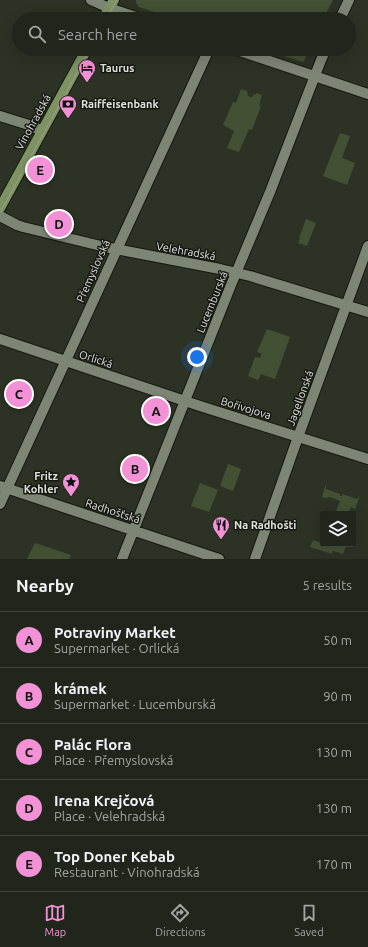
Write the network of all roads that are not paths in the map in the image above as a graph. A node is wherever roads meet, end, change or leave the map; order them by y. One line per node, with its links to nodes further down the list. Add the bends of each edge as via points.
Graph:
1 (91, 0): 3 (street)
2 (349, 0): 5 (street)
3 (112, 4): 4 (street)
4 (128, 12)
5 (343, 12)
6 (82, 56): 13 (main road, Vinohradská)
7 (206, 56): 17 (street, Přemyslovská)
8 (255, 56): 10 (street)
9 (323, 56): 10 (street, Lucemburská)
10 (315, 76): 11 (street); 18 (street, Lucemburská)
11 (368, 94)
12 (0, 116): 13 (street)
13 (42, 131): 14 (main road, Vinohradská)
14 (0, 208)
15 (0, 216): 17 (street, Velehradská, via 16,225)
16 (368, 246): 19 (street, Jagellonská)
17 (116, 250): 18 (street, Velehradská); 22 (street, Přemyslovská)
18 (236, 273): 19 (street, Velehradská); 23 (street, Lucemburská)
19 (347, 305): 20 (street, Velehradská); 24 (street, Jagellonská)
20 (368, 312)
21 (0, 339): 22 (street, Orlická)
22 (65, 362): 23 (street, Orlická); 26 (street, Přemyslovská)
23 (185, 401): 24 (street, Bořivojova); 28 (street, Lucemburská)
24 (298, 437): 25 (street, Bořivojova); 31 (street, Jagellonská)
25 (368, 459)
26 (3, 487): 27 (street, Přemyslovská); 28 (street, Radhošťská)
27 (0, 504)
28 (134, 531): 29 (street, Lucemburská); 30 (street, Radhošťská)
29 (122, 559)
30 (219, 559)
31 (255, 559)

